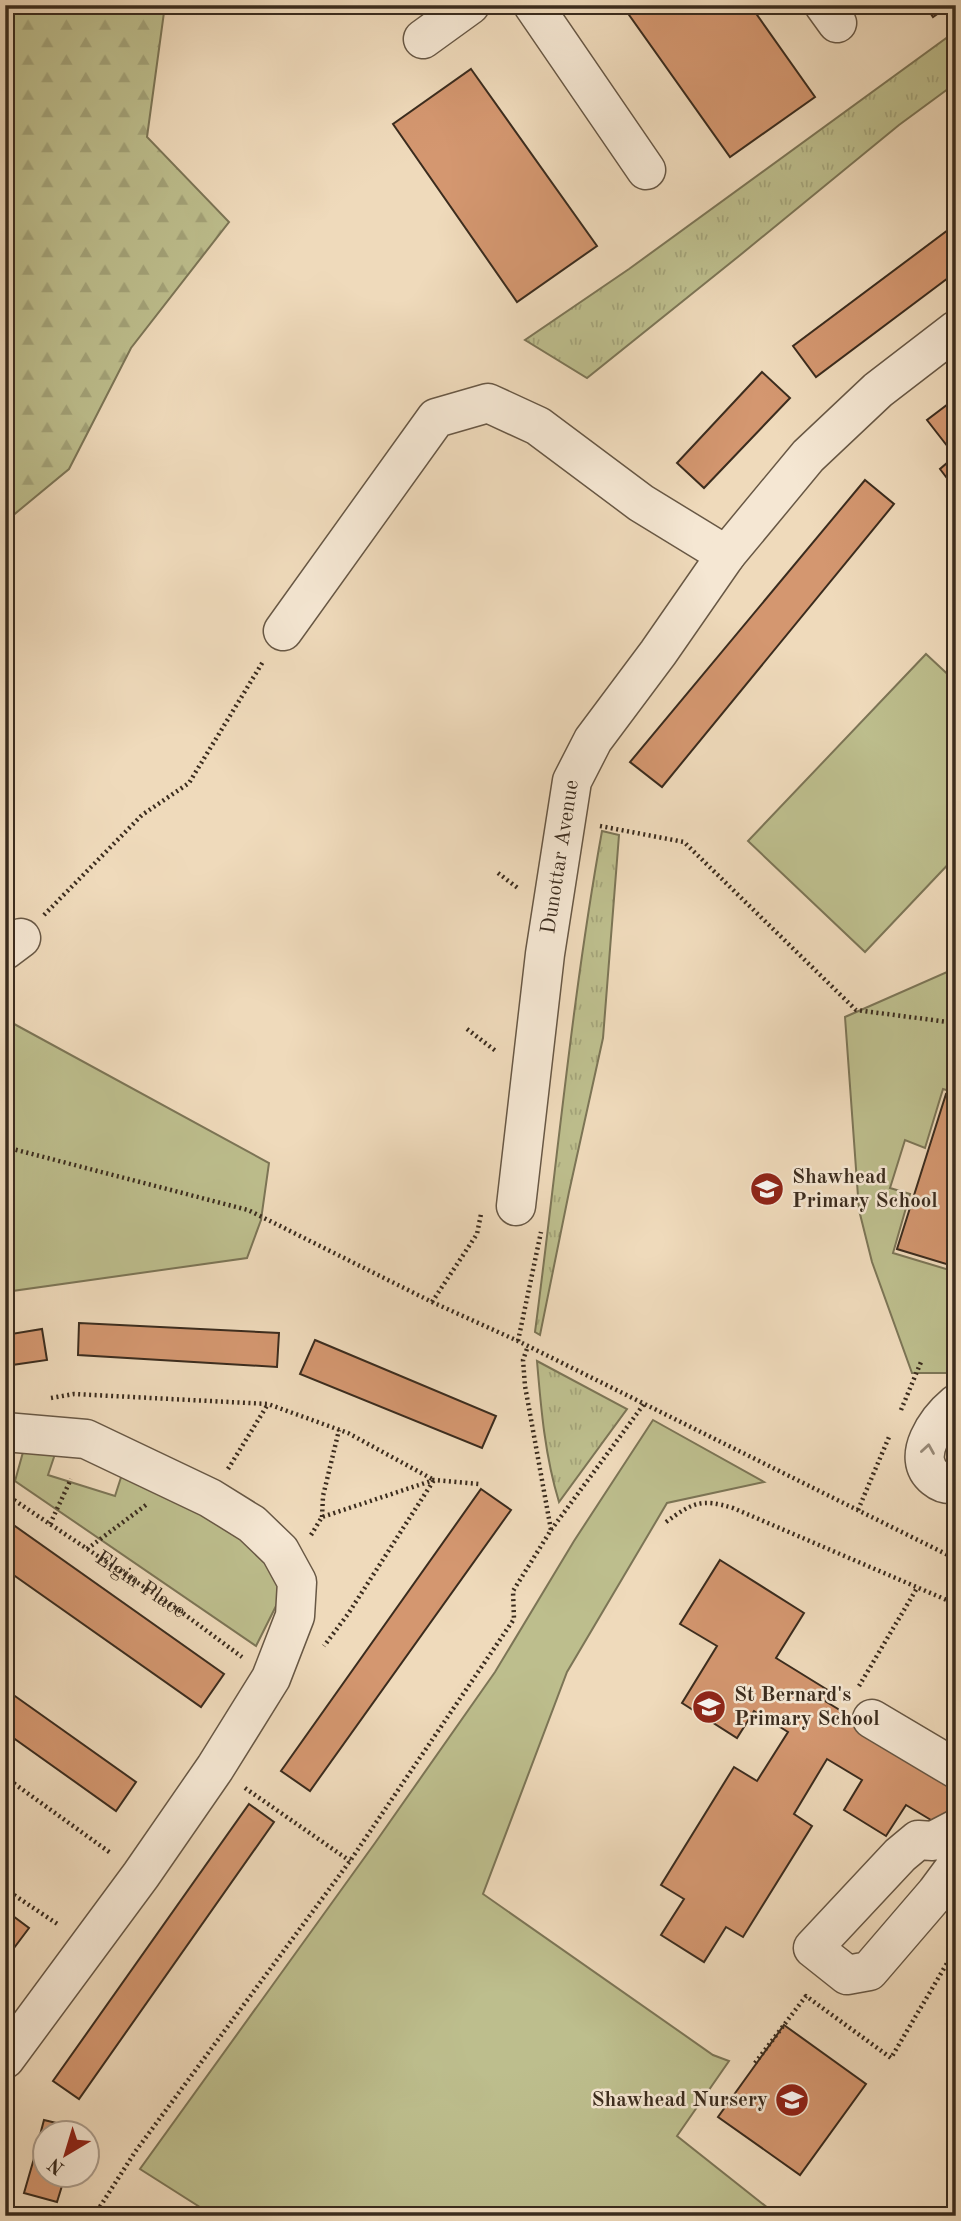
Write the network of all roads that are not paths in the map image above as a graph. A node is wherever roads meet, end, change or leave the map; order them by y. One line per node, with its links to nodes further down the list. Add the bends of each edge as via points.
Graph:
1 (470, 5): 3 (street)
2 (533, 5): 4 (street)
3 (423, 39)
4 (646, 170)
5 (956, 330): 6 (street, Dunottar Avenue, via 878,390 808,456)
6 (726, 555): 7 (street, via 641,503 538,426 488,403 436,418); 8 (street, Dunottar Avenue, via 593,740 572,781 545,954)
7 (284, 631)
8 (516, 1206)
9 (956, 1404): 11 (street, one-way to 9, via 934,1477 926,1463 928,1440)
10 (5, 1432): 16 (street, via 86,1439 193,1490 251,1524 280,1551 297,1582 295,1616 271,1678 141,1875)
11 (956, 1484)
12 (872, 1719): 13 (street)
13 (956, 1769)
14 (956, 1829): 15 (street, via 933,1841 918,1840 813,1948 847,1975 869,1971)
15 (956, 1866)
16 (5, 2059)

